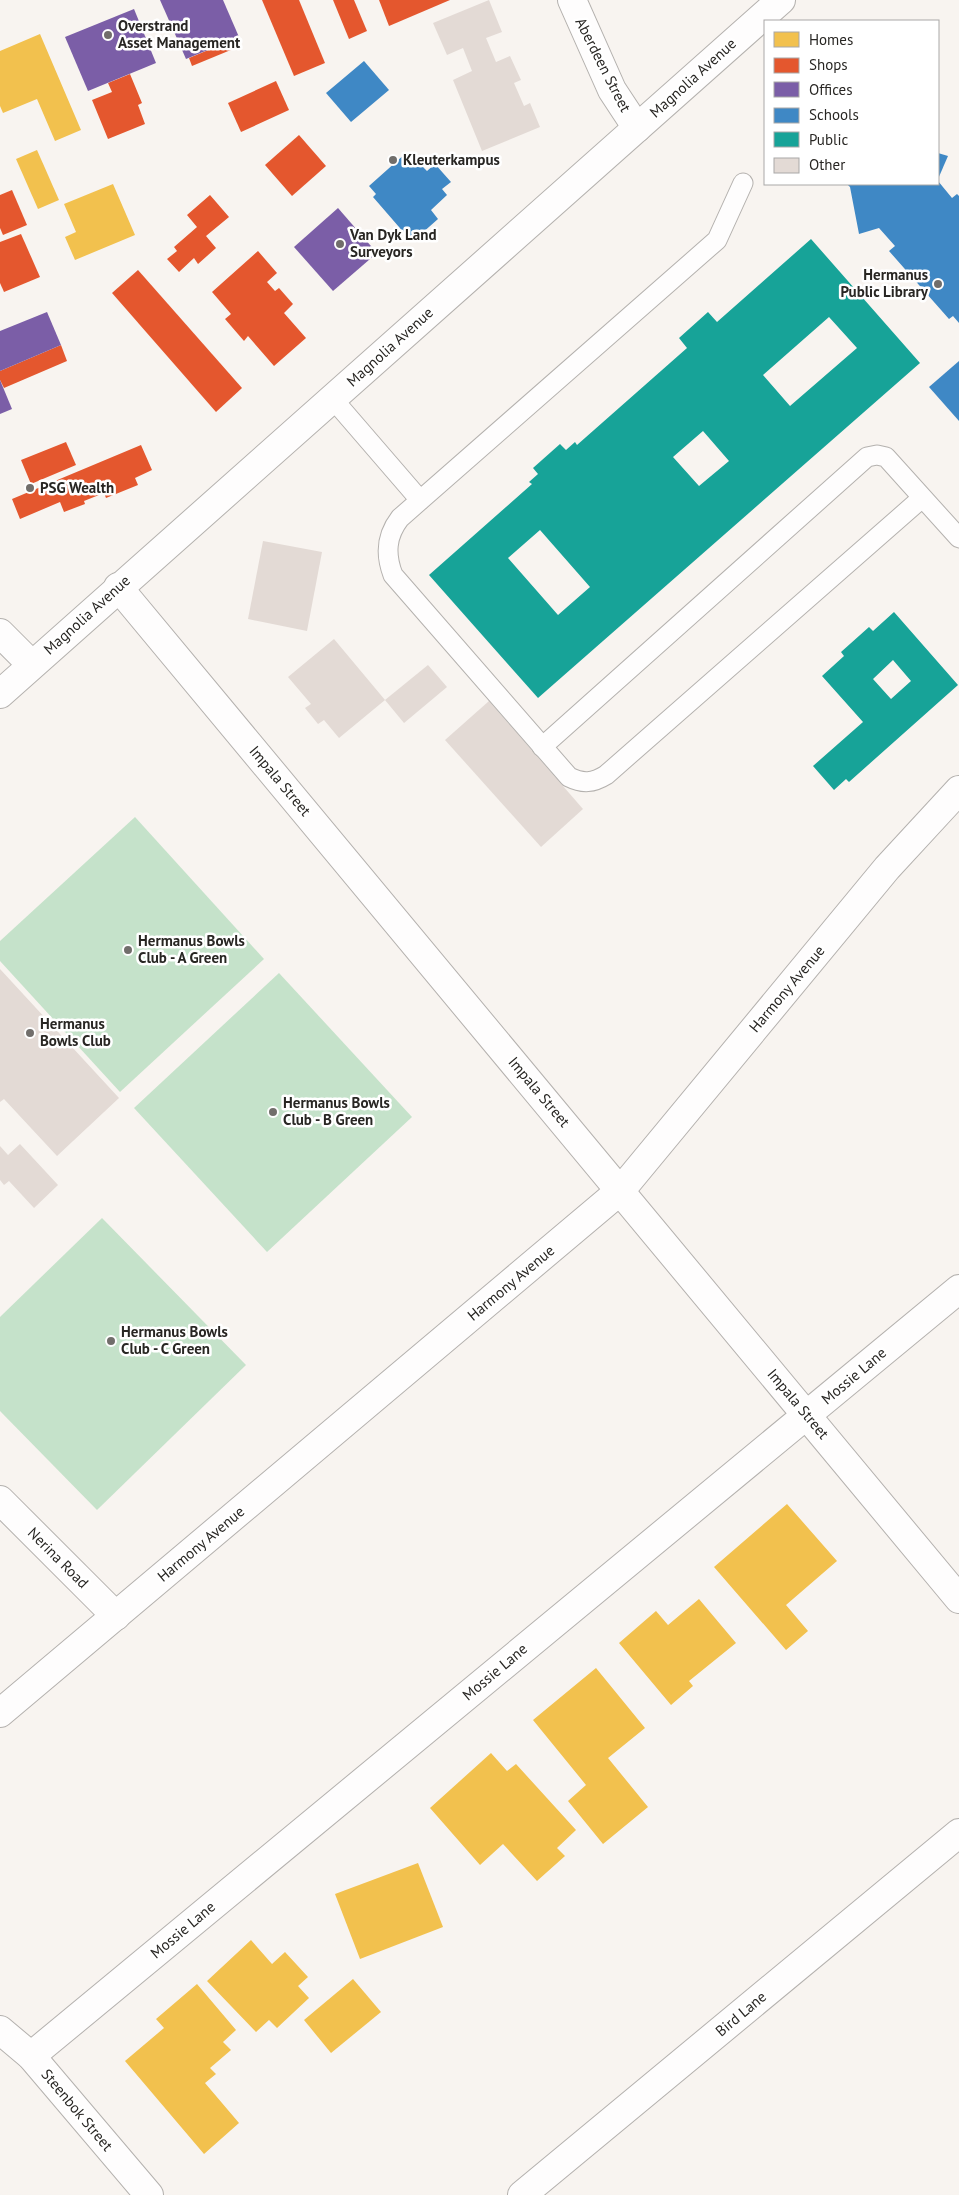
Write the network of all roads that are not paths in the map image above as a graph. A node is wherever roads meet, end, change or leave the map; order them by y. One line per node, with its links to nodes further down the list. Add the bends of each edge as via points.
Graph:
1 (572, 0): 3 (street, Aberdeen Street, via 612,90)
2 (780, 0): 3 (street, Magnolia Avenue)
3 (636, 128): 5 (street, Magnolia Avenue)
4 (743, 183): 7 (lane, via 717,240)
5 (332, 398): 7 (lane); 9 (street, Magnolia Avenue)
6 (922, 498): 8 (lane); 13 (lane, via 597,781 585,782 569,777); 13 (lane, via 886,457 867,457)
7 (420, 500): 13 (lane, via 400,518 389,536 387,561 393,575)
8 (959, 538)
9 (118, 587): 11 (street, Magnolia Avenue); 15 (street, Impala Street)
10 (0, 633): 11 (street)
11 (31, 664): 12 (street, Magnolia Avenue)
12 (0, 694)
13 (542, 747)
14 (959, 790): 15 (street, Harmony Avenue, via 887,868)
15 (621, 1190): 17 (street, Impala Street); 20 (street, Harmony Avenue)
16 (959, 1289): 17 (street, Mossie Lane)
17 (807, 1414): 19 (street, Impala Street); 24 (street, Mossie Lane)
18 (0, 1500): 20 (street, Nerina Road)
19 (959, 1599)
20 (116, 1616): 21 (street, Harmony Avenue)
21 (0, 1714)
22 (959, 1833): 26 (street, Bird Lane)
23 (0, 2030): 24 (street, Steenbok Street)
24 (31, 2056): 25 (street, Steenbok Street)
25 (149, 2195)
26 (522, 2195)

